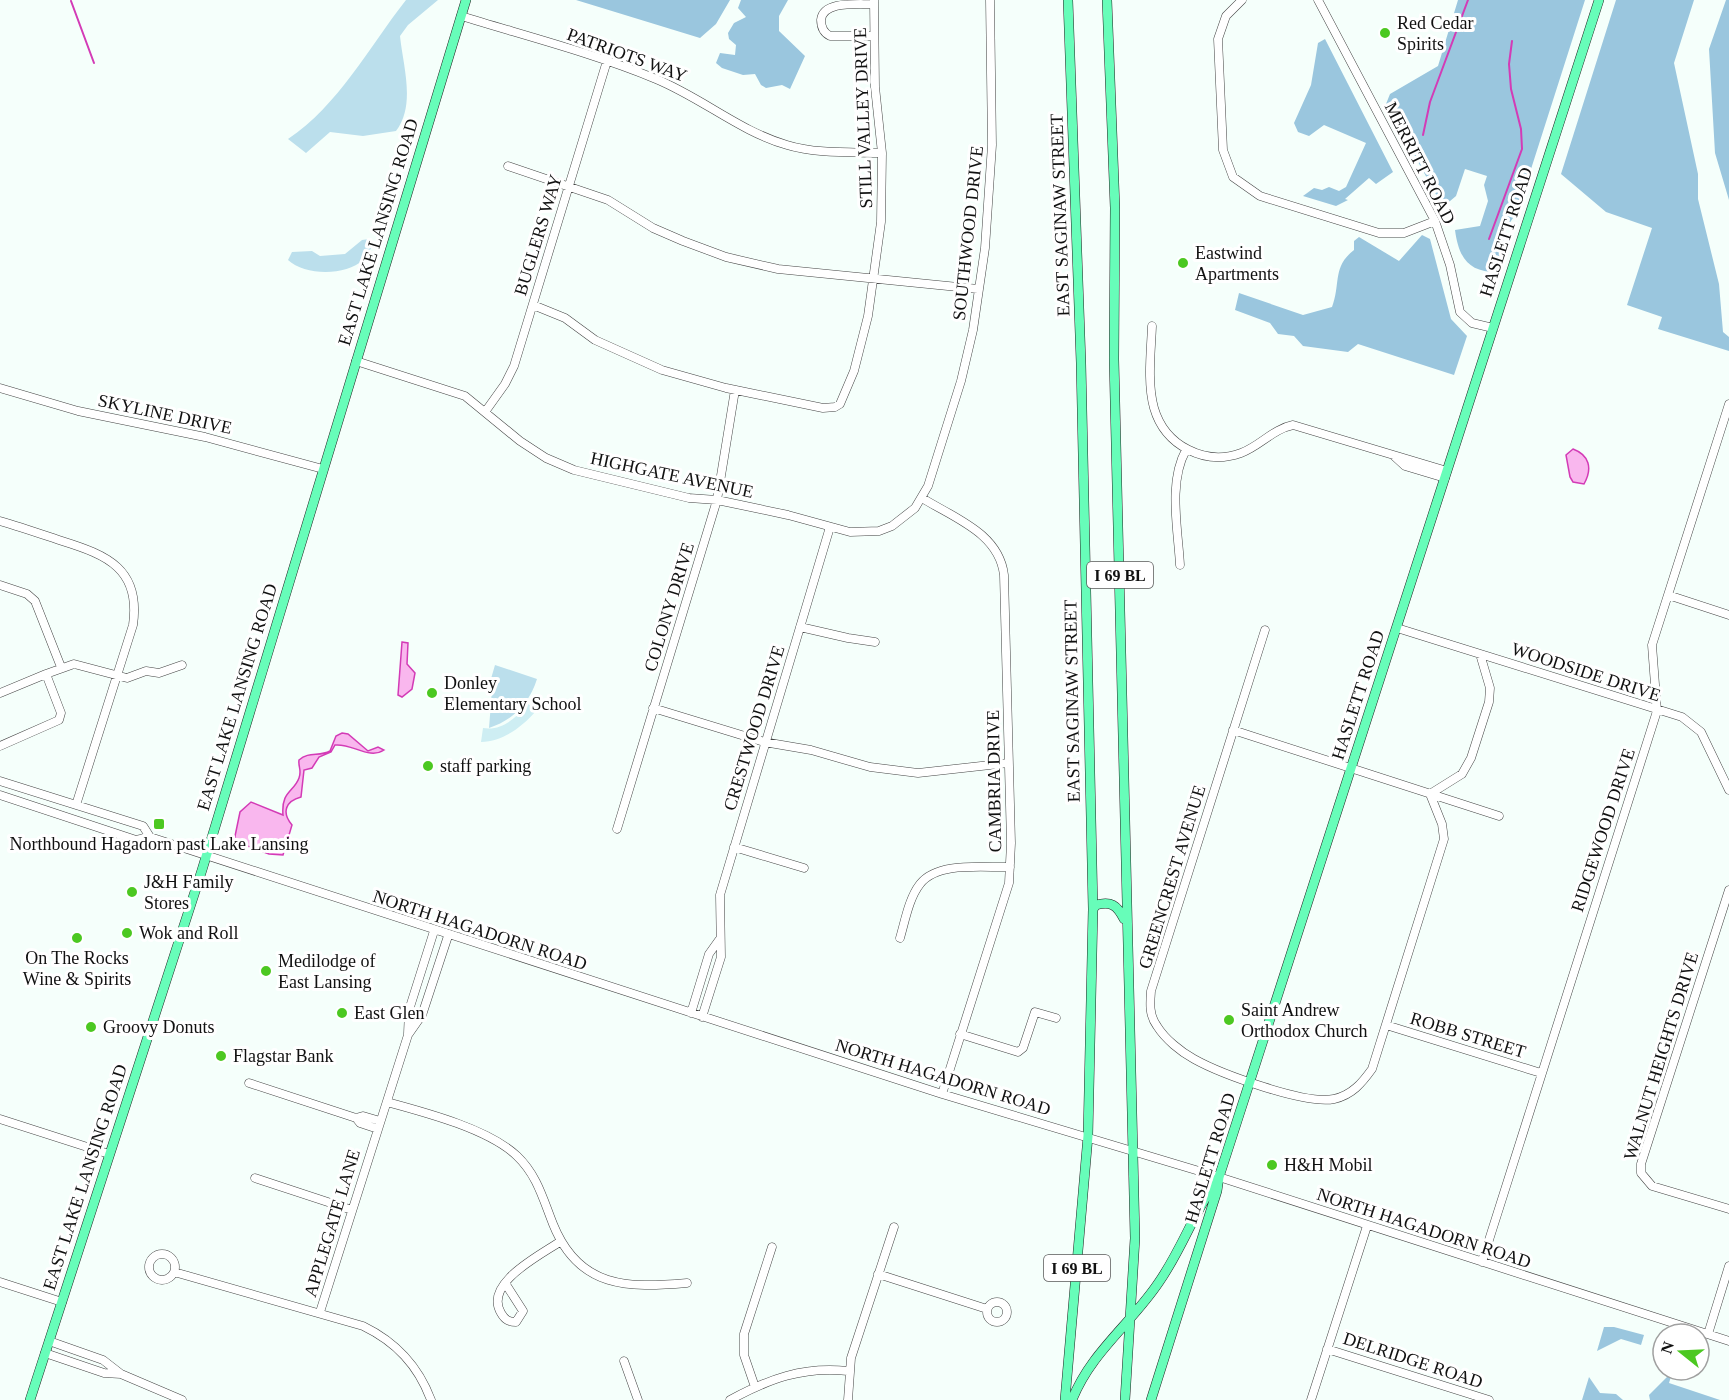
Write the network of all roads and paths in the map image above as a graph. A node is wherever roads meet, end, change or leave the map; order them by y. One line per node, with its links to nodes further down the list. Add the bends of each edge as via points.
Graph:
1 (466, 0): 9 (main road, EAST LAKE LANSING ROAD)
2 (990, 0): 17 (street, SOUTHWOOD DRIVE, via 993,145)
3 (1068, 0): 67 (main road, EAST SAGINAW STREET / I 69 BL)
4 (1107, 0): 68 (main road, I 69 BL, via 1115,208 1114,359)
5 (1242, 0): 15 (street, via 1226,16 1218,39 1223,150 1233,177 1260,196 1379,233 1404,234)
6 (1318, 0): 15 (street, MERRITT ROAD)
7 (1599, 0): 20 (main road, HASLETT ROAD)
8 (874, 2): 10 (street, STILL VALLEY DRIVE); 10 (street, via 832,6 824,12 821,23 830,36)
9 (461, 16): 11 (street, PATRIOTS WAY); 21 (main road, EAST LAKE LANSING ROAD)
10 (874, 36): 12 (street, STILL VALLEY DRIVE)
11 (607, 61): 12 (street, PATRIOTS WAY, via 684,91 756,134 784,145); 14 (street, BUGLERS WAY)
12 (882, 153): 16 (street, STILL VALLEY DRIVE)
13 (508, 166): 14 (street)
14 (569, 186): 16 (street, via 609,201 666,234 722,256 778,269); 18 (street, BUGLERS WAY)
15 (1435, 221): 20 (street, MERRITT ROAD, via 1460,312 1472,323)
16 (875, 279): 17 (street); 23 (street, STILL VALLEY DRIVE, via 854,371 843,399 835,407)
17 (978, 289): 29 (street, SOUTHWOOD DRIVE, via 961,381)
18 (533, 305): 23 (street, via 552,311 595,340 639,361); 25 (street, BUGLERS WAY, via 514,366)
19 (1152, 326): 26 (street, via 1155,411 1166,431)
20 (1493, 328): 28 (main road, HASLETT ROAD)
21 (356, 361): 25 (street, HIGHGATE AVENUE, via 454,392); 27 (main road, EAST LAKE LANSING ROAD)
22 (0, 388): 27 (street, SKYLINE DRIVE, via 78,411 205,437)
23 (735, 390): 30 (street, COLONY DRIVE)
24 (1729, 404): 35 (street, RIDGEWOOD DRIVE)
25 (485, 412): 30 (street, HIGHGATE AVENUE, via 518,440 574,470 688,498)
26 (1186, 450): 28 (street, via 1207,456 1233,455 1293,424 1394,456 1405,466); 33 (street, via 1177,479)
27 (323, 469): 63 (main road, EAST LAKE LANSING ROAD)
28 (1446, 475): 38 (main road, HASLETT ROAD)
29 (922, 498): 32 (street, HIGHGATE AVENUE, via 904,518 879,531 864,533); 52 (street, CAMBRIA DRIVE, via 983,535 1000,555 1004,575)
30 (717, 500): 32 (street, HIGHGATE AVENUE); 47 (street, COLONY DRIVE)
31 (0, 521): 45 (street, via 94,552 120,568 131,586 135,612)
32 (830, 527): 37 (street, CRESTWOOD DRIVE)
33 (1180, 565)
34 (0, 585): 43 (street, via 27,594 35,601)
35 (1668, 595): 36 (street); 48 (street, RIDGEWOOD DRIVE, via 1651,651)
36 (1729, 615)
37 (800, 627): 40 (street); 50 (street, CRESTWOOD DRIVE)
38 (1397, 628): 41 (street, WOODSIDE DRIVE); 53 (main road, HASLETT ROAD)
39 (1266, 630): 49 (street, GREENCREST AVENUE)
40 (875, 642)
41 (1480, 654): 48 (street, WOODSIDE DRIVE); 56 (street, via 1489,702 1472,758 1462,774)
42 (182, 665): 45 (street, via 159,673)
43 (62, 667): 44 (street); 45 (street, via 74,664)
44 (46, 674): 46 (street); 51 (street, via 61,713 59,720)
45 (116, 676): 58 (street)
46 (0, 693)
47 (653, 708): 50 (street); 60 (street, COLONY DRIVE)
48 (1657, 711): 55 (street, WOODSIDE DRIVE, via 1682,717 1701,732); 79 (street, RIDGEWOOD DRIVE)
49 (1233, 730): 53 (street); 80 (street, GREENCREST AVENUE, via 1150,1004 1158,1029 1183,1052)
50 (764, 742): 52 (street, via 811,750 870,767 918,773); 62 (street, CRESTWOOD DRIVE)
51 (0, 746)
52 (1008, 763): 64 (street, CAMBRIA DRIVE)
53 (1351, 768): 56 (street); 80 (main road, HASLETT ROAD)
54 (0, 781): 58 (street, NORTH HAGADORN ROAD)
55 (1729, 790)
56 (1430, 794): 59 (street); 76 (street, GREENCREST AVENUE, via 1444,839)
57 (0, 795): 61 (street, NORTH HAGADORN ROAD, via 136,840)
58 (76, 805): 61 (street, NORTH HAGADORN ROAD, via 143,826)
59 (1499, 816)
60 (617, 829)
61 (150, 837): 63 (street, NORTH HAGADORN ROAD)
62 (734, 847): 65 (street); 72 (street, CRESTWOOD DRIVE, via 720,895)
63 (206, 855): 69 (street, NORTH HAGADORN ROAD); 88 (main road, EAST LAKE LANSING ROAD)
64 (1010, 867): 71 (street, via 949,869 925,879 915,891); 77 (street, CAMBRIA DRIVE, via 1009,883)
65 (804, 868)
66 (1729, 890): 91 (street, WALNUT HEIGHTS DRIVE, via 1644,1152 1641,1173 1652,1186)
67 (1093, 909): 68 (main road, via 1096,905 1113,904); 86 (main road, EAST SAGINAW STREET / I 69 BL)
68 (1126, 924): 87 (main road, I 69 BL)
69 (434, 931): 70 (street, NORTH HAGADORN ROAD); 78 (street, APPLEGATE LANE, via 409,1010)
70 (448, 936): 73 (street, NORTH HAGADORN ROAD); 78 (street, APPLEGATE LANE, via 422,1015)
71 (900, 938)
72 (719, 940): 73 (street, CRESTWOOD DRIVE, via 709,954); 74 (street, CRESTWOOD DRIVE, via 721,957)
73 (691, 1013): 74 (street, NORTH HAGADORN ROAD)
74 (702, 1017): 82 (street, NORTH HAGADORN ROAD)
75 (1056, 1018): 77 (street, via 1035,1012 1023,1048 1018,1052)
76 (1386, 1025): 79 (street, ROBB STREET); 80 (street, GREENCREST AVENUE, via 1372,1069 1348,1095 1323,1100)
77 (960, 1034): 82 (street, CAMBRIA DRIVE)
78 (408, 1035): 83 (street, APPLEGATE LANE)
79 (1541, 1073): 97 (street, RIDGEWOOD DRIVE)
80 (1251, 1082): 89 (main road, HASLETT ROAD)
81 (249, 1083): 85 (street, via 356,1118 363,1116)
82 (942, 1094): 86 (street, NORTH HAGADORN ROAD)
83 (387, 1102): 85 (street, APPLEGATE LANE); 95 (street, via 490,1137 517,1156 539,1185)
84 (0, 1119): 88 (street)
85 (379, 1125): 92 (street, APPLEGATE LANE)
86 (1088, 1136): 87 (street, NORTH HAGADORN ROAD); 125 (main road, EAST SAGINAW STREET / I 69 BL)
87 (1132, 1151): 89 (street, NORTH HAGADORN ROAD); 107 (main road, I 69 BL)
88 (110, 1154): 104 (main road, EAST LAKE LANSING ROAD)
89 (1219, 1177): 93 (street, NORTH HAGADORN ROAD); 107 (main road, via 1176,1256); 128 (main road, HASLETT ROAD)
90 (255, 1178): 92 (street)
91 (1729, 1209)
92 (352, 1210): 106 (street, APPLEGATE LANE)
93 (1366, 1226): 97 (street, NORTH HAGADORN ROAD); 113 (street)
94 (894, 1227): 100 (street)
95 (561, 1241): 102 (street, via 590,1270 612,1282 643,1287); 103 (street)
96 (772, 1247): 118 (street, via 744,1334 744,1355)
97 (1482, 1262): 108 (street, NORTH HAGADORN ROAD)
98 (1729, 1266): 109 (street)
99 (174, 1272): 106 (street)
100 (878, 1274): 105 (street); 116 (street)
101 (0, 1282): 104 (street)
102 (687, 1282)
103 (505, 1283): 103 (street, via 496,1301 498,1309 504,1318 516,1322 523,1311)
104 (62, 1302): 111 (main road, EAST LAKE LANSING ROAD)
105 (987, 1309)
106 (320, 1312): 121 (street, APPLEGATE LANE, via 363,1326 394,1344 415,1368)
107 (1132, 1316): 126 (main road, via 1091,1362); 127 (main road, I 69 BL)
108 (1670, 1322)
109 (1711, 1324)
110 (1711, 1335): 112 (street, NORTH HAGADORN ROAD)
111 (49, 1341): 114 (main road, EAST LAKE LANSING ROAD); 117 (street, via 103,1360)
112 (1729, 1341)
113 (1327, 1349): 129 (street); 130 (street, DELRIDGE ROAD)
114 (45, 1353): 117 (street, via 104,1373); 119 (main road, EAST LAKE LANSING ROAD)
115 (624, 1361): 122 (street)
116 (848, 1371): 118 (street, via 789,1373); 124 (street)
117 (121, 1374): 120 (street)
118 (754, 1387): 123 (street)
119 (30, 1400)
120 (182, 1400)
121 (431, 1400)
122 (638, 1400)
123 (730, 1400)
124 (848, 1400)
125 (1065, 1400)
126 (1072, 1400)
127 (1125, 1400)
128 (1151, 1400)
129 (1311, 1400)
130 (1489, 1400)

